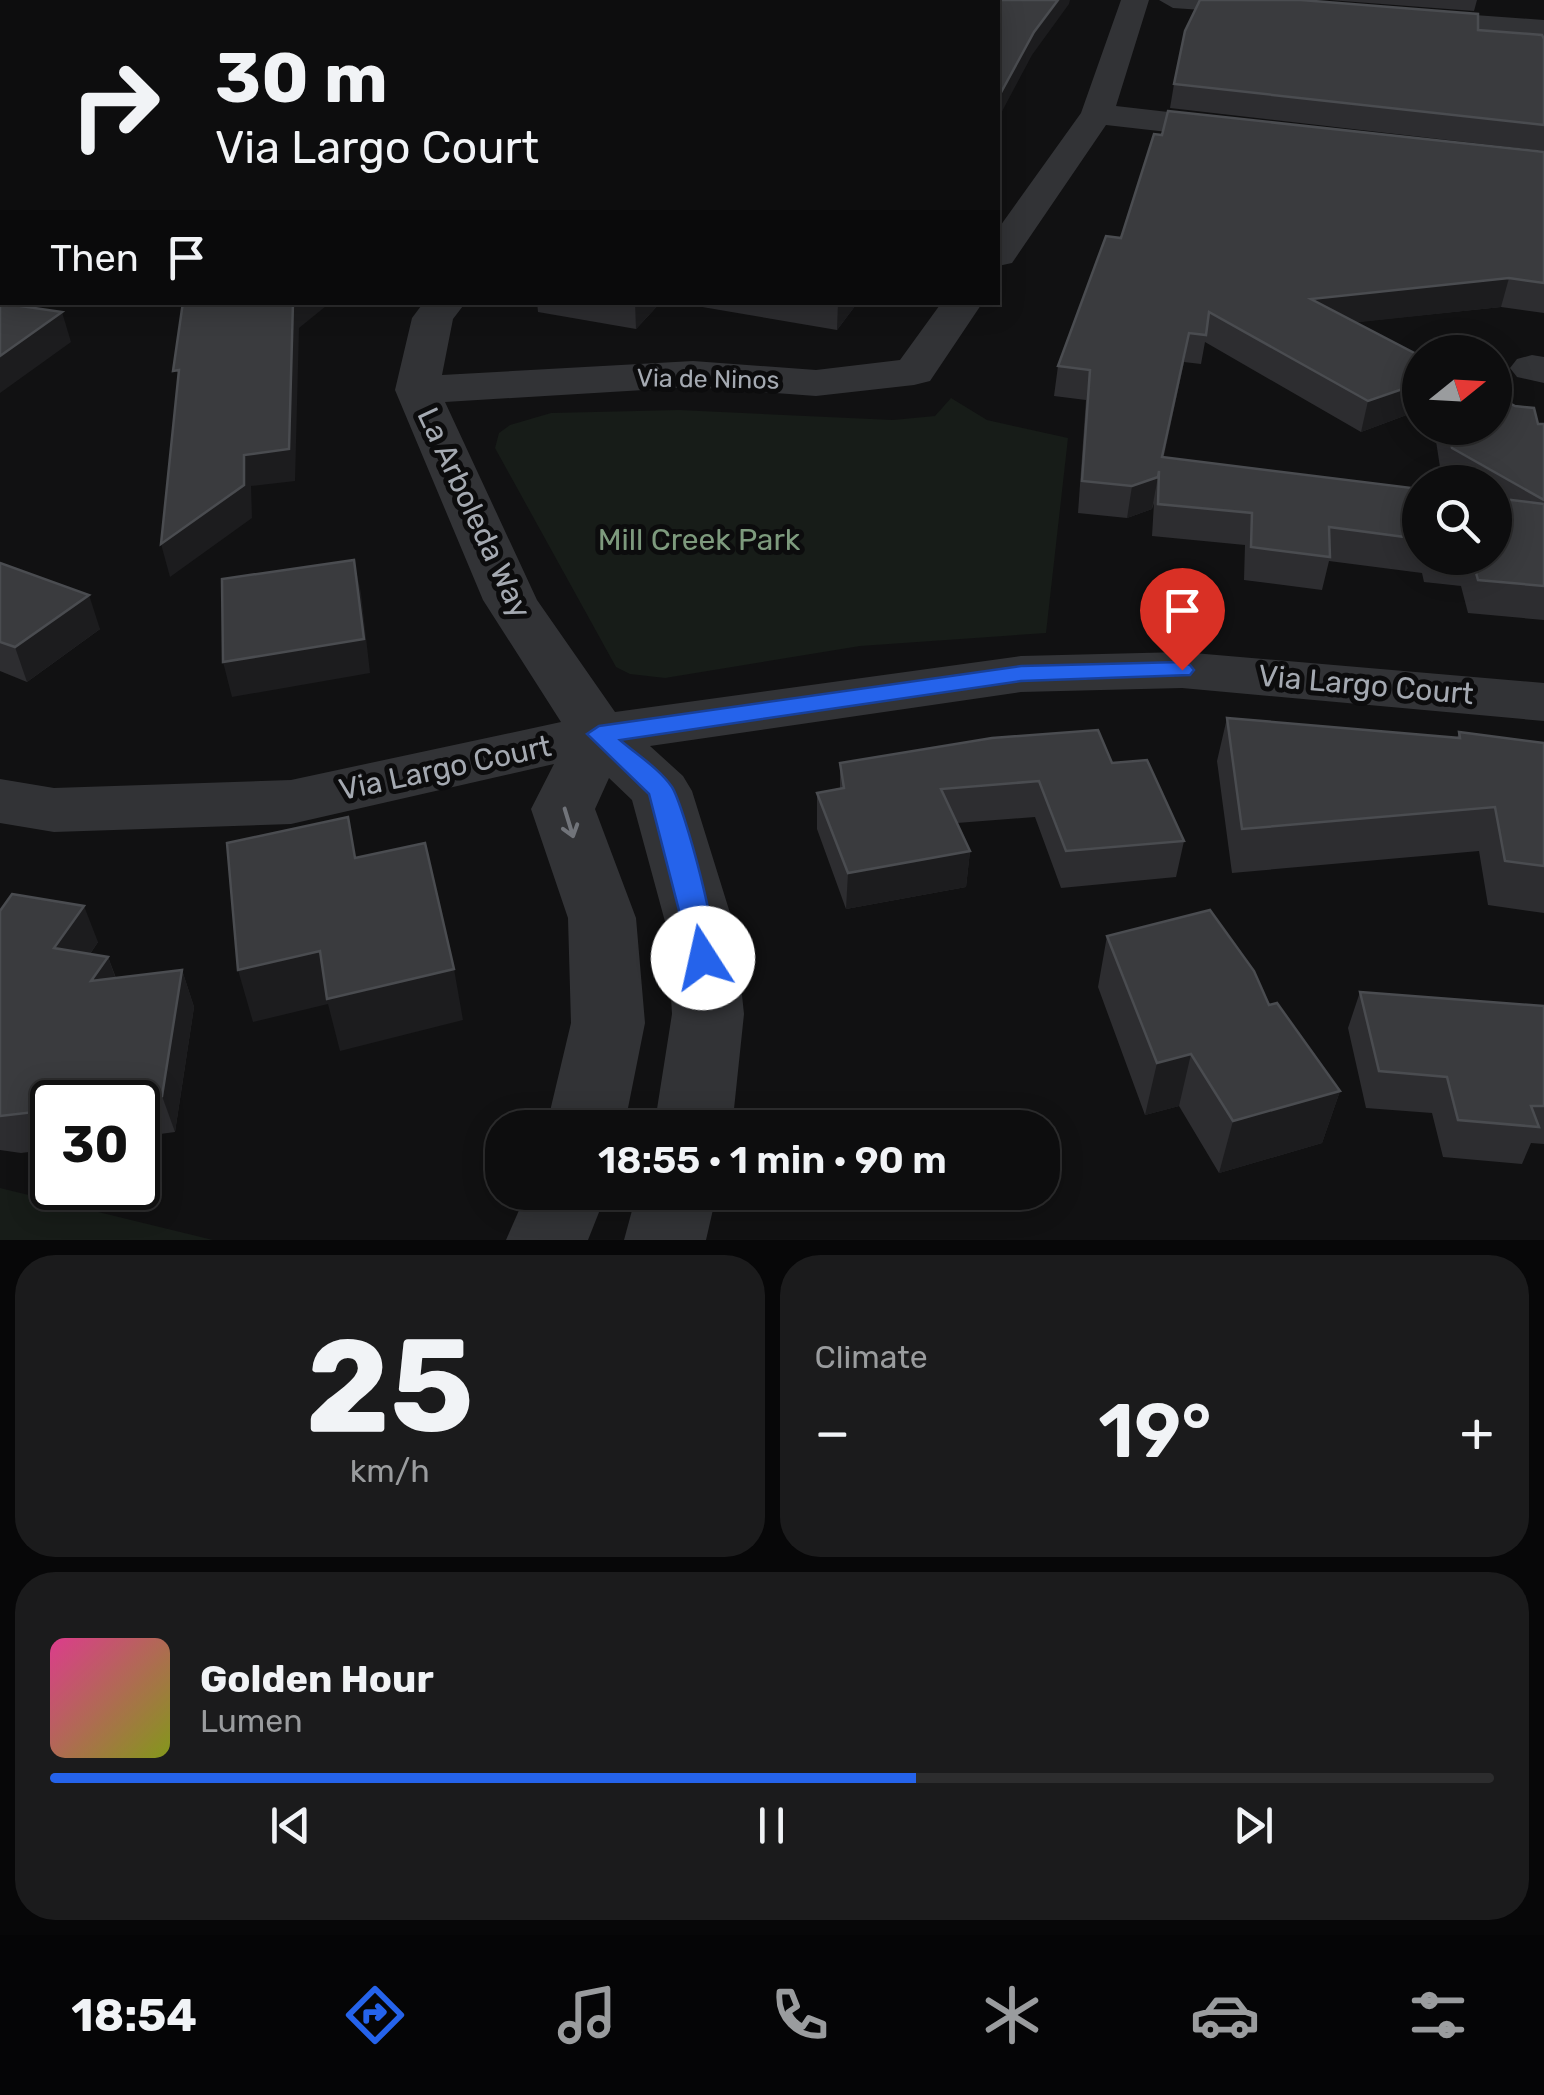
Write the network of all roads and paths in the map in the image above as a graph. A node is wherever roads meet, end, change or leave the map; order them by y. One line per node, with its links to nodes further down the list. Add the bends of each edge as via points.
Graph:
1 (1135, 0): 6 (street)
2 (1174, 0): 3 (street)
3 (1304, 10)
4 (1379, 16): 5 (street)
5 (1544, 29)
6 (1097, 114): 7 (street); 8 (street)
7 (1272, 134)
8 (1000, 251)
9 (444, 305): 11 (street, via 433,318)
10 (961, 305): 11 (street, Via de Ninos, via 914,372 816,383 693,374)
11 (417, 390): 13 (street, La Arboleda Way, via 510,600)
12 (1544, 702): 13 (street, Via Largo Court, via 1182,670 1021,674)
13 (599, 734): 14 (street, Via Largo Court, via 291,802 54,810); 15 (street, one-way to 15, via 564,809 602,918 608,1024); 16 (street, La Arboleda Way, via 661,790 700,929 708,1014)
14 (0, 801)
15 (590, 1110)
16 (695, 1110)
17 (560, 1210): 19 (street)
18 (673, 1210): 20 (street)
19 (547, 1240)
20 (666, 1240)

